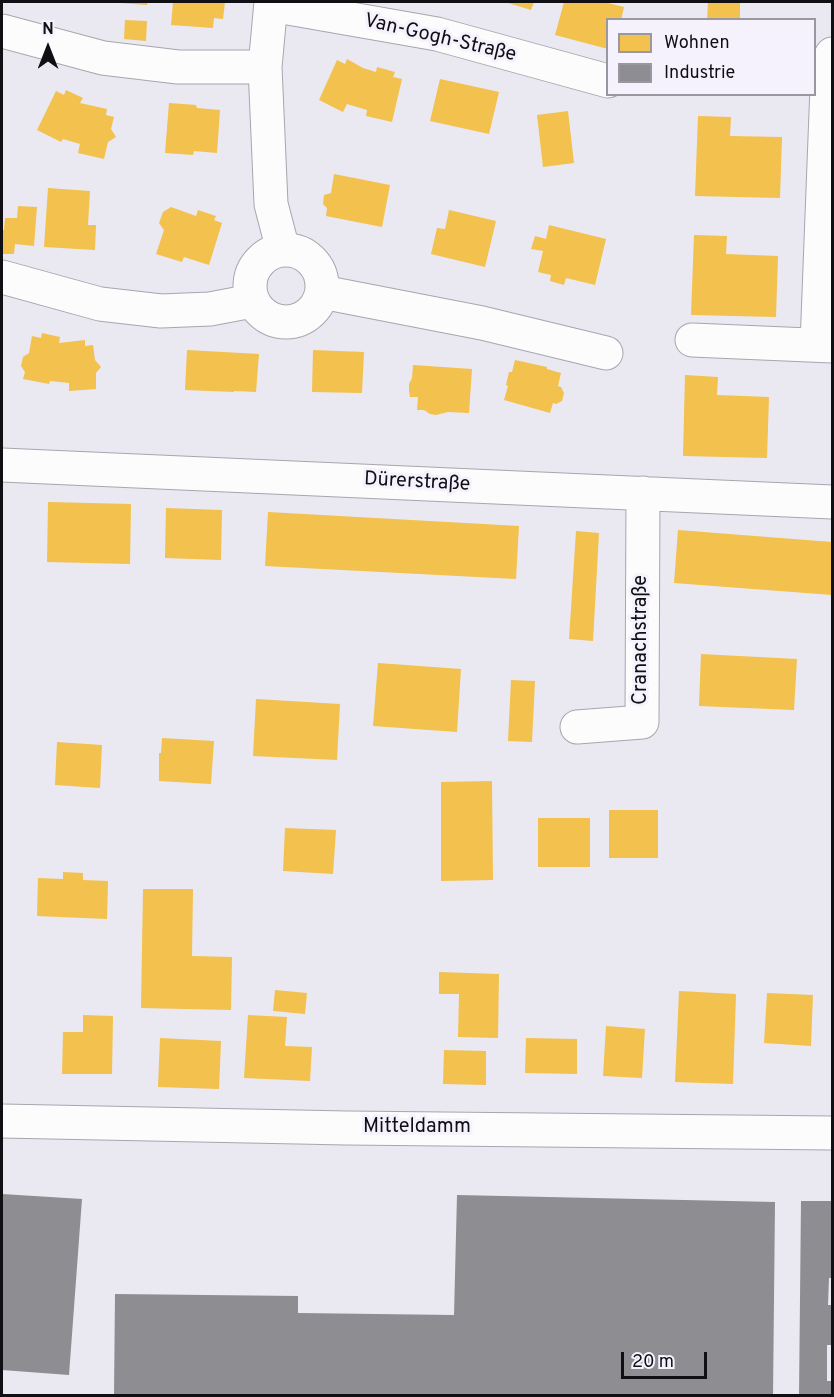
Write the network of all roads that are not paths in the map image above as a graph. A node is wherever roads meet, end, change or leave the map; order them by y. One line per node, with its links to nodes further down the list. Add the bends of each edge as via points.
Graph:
1 (271, 3): 4 (street, Van-Gogh-Straße); 5 (street, Van-Gogh-Straße, via 437,34)
2 (2, 31): 4 (street, via 103,58 178,67)
3 (832, 54): 11 (street, via 828,61)
4 (265, 67): 6 (street, Van-Gogh-Straße, via 271,204)
5 (606, 80)
6 (283, 250): 8 (street, via 299,252 313,261 321,275); 9 (street, via 269,253 254,268 249,288)
7 (2, 277): 9 (street, via 100,304 161,311 210,309)
8 (322, 292): 9 (street, via 317,307 291,323 275,322 261,314); 12 (street, via 482,323)
9 (252, 301)
10 (692, 340): 11 (street)
11 (825, 346)
12 (606, 353)
13 (2, 465): 14 (street, Dürerstraße)
14 (643, 493): 15 (street, Dürerstraße); 16 (street, Cranachstraße, via 642,722)
15 (832, 502)
16 (577, 727)
17 (2, 1121): 18 (street, Mitteldamm)
18 (832, 1133)

